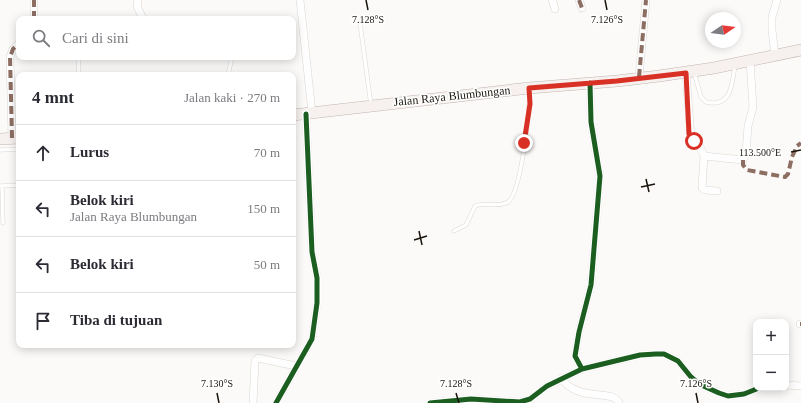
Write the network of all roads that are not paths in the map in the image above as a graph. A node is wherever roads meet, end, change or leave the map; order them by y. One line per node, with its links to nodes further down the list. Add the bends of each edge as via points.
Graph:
1 (34, 0): 10 (street)
2 (138, 0): 11 (street, via 137,6)
3 (300, 0): 27 (street)
4 (552, 0): 9 (street)
5 (579, 0): 8 (street)
6 (646, 0): 23 (street)
7 (777, 0): 15 (street, via 772,17)
8 (582, 8)
9 (555, 9)
10 (34, 16)
11 (142, 16)
12 (360, 23): 26 (lane)
13 (16, 46): 29 (street, via 10,57)
14 (801, 50): 15 (main road, Jalan Raya Blumbungan)
15 (775, 56): 18 (main road, Jalan Raya Blumbungan)
16 (78, 60): 20 (lane)
17 (231, 60): 21 (lane)
18 (750, 61): 19 (main road, Jalan Raya Blumbungan); 33 (street, via 753,106 743,160)
19 (735, 64): 22 (main road, Jalan Raya Blumbungan); 22 (lane, via 728,94 725,99 716,103 706,102 701,97)
20 (79, 72)
21 (229, 72)
22 (690, 72): 23 (main road, Jalan Raya Blumbungan); 33 (street, via 689,134)
23 (639, 77): 24 (main road, Jalan Raya Blumbungan)
24 (590, 83): 25 (main road, Jalan Raya Blumbungan); 40 (street, via 591,122 600,176 591,285 575,356)
25 (529, 88): 26 (main road, Jalan Raya Blumbungan); 38 (lane, via 530,104 513,196 503,204 475,206 466,225)
26 (371, 106): 27 (main road, Jalan Raya Blumbungan)
27 (309, 113): 28 (main road, Jalan Raya Blumbungan); 39 (street, via 312,252 317,278 317,303 312,339)
28 (296, 115)
29 (16, 138): 30 (main road)
30 (0, 139)
31 (16, 149): 32 (lane)
32 (0, 150)
33 (704, 156): 36 (street, via 702,188)
34 (16, 185): 35 (lane)
35 (1, 186): 37 (lane)
36 (717, 191)
37 (3, 223)
38 (454, 231)
39 (296, 366): 45 (street, via 258,358 255,361); 46 (street)
40 (582, 369): 41 (street); 44 (street, via 640,355 664,354 678,361 699,384 719,393 728,396)
41 (561, 378): 47 (street, via 530,399 520,402 457,400); 48 (street, via 567,388 589,396 613,397)
42 (789, 385): 43 (street)
43 (801, 386)
44 (753, 390)
45 (253, 403)
46 (276, 403)
47 (430, 403)
48 (619, 403)

